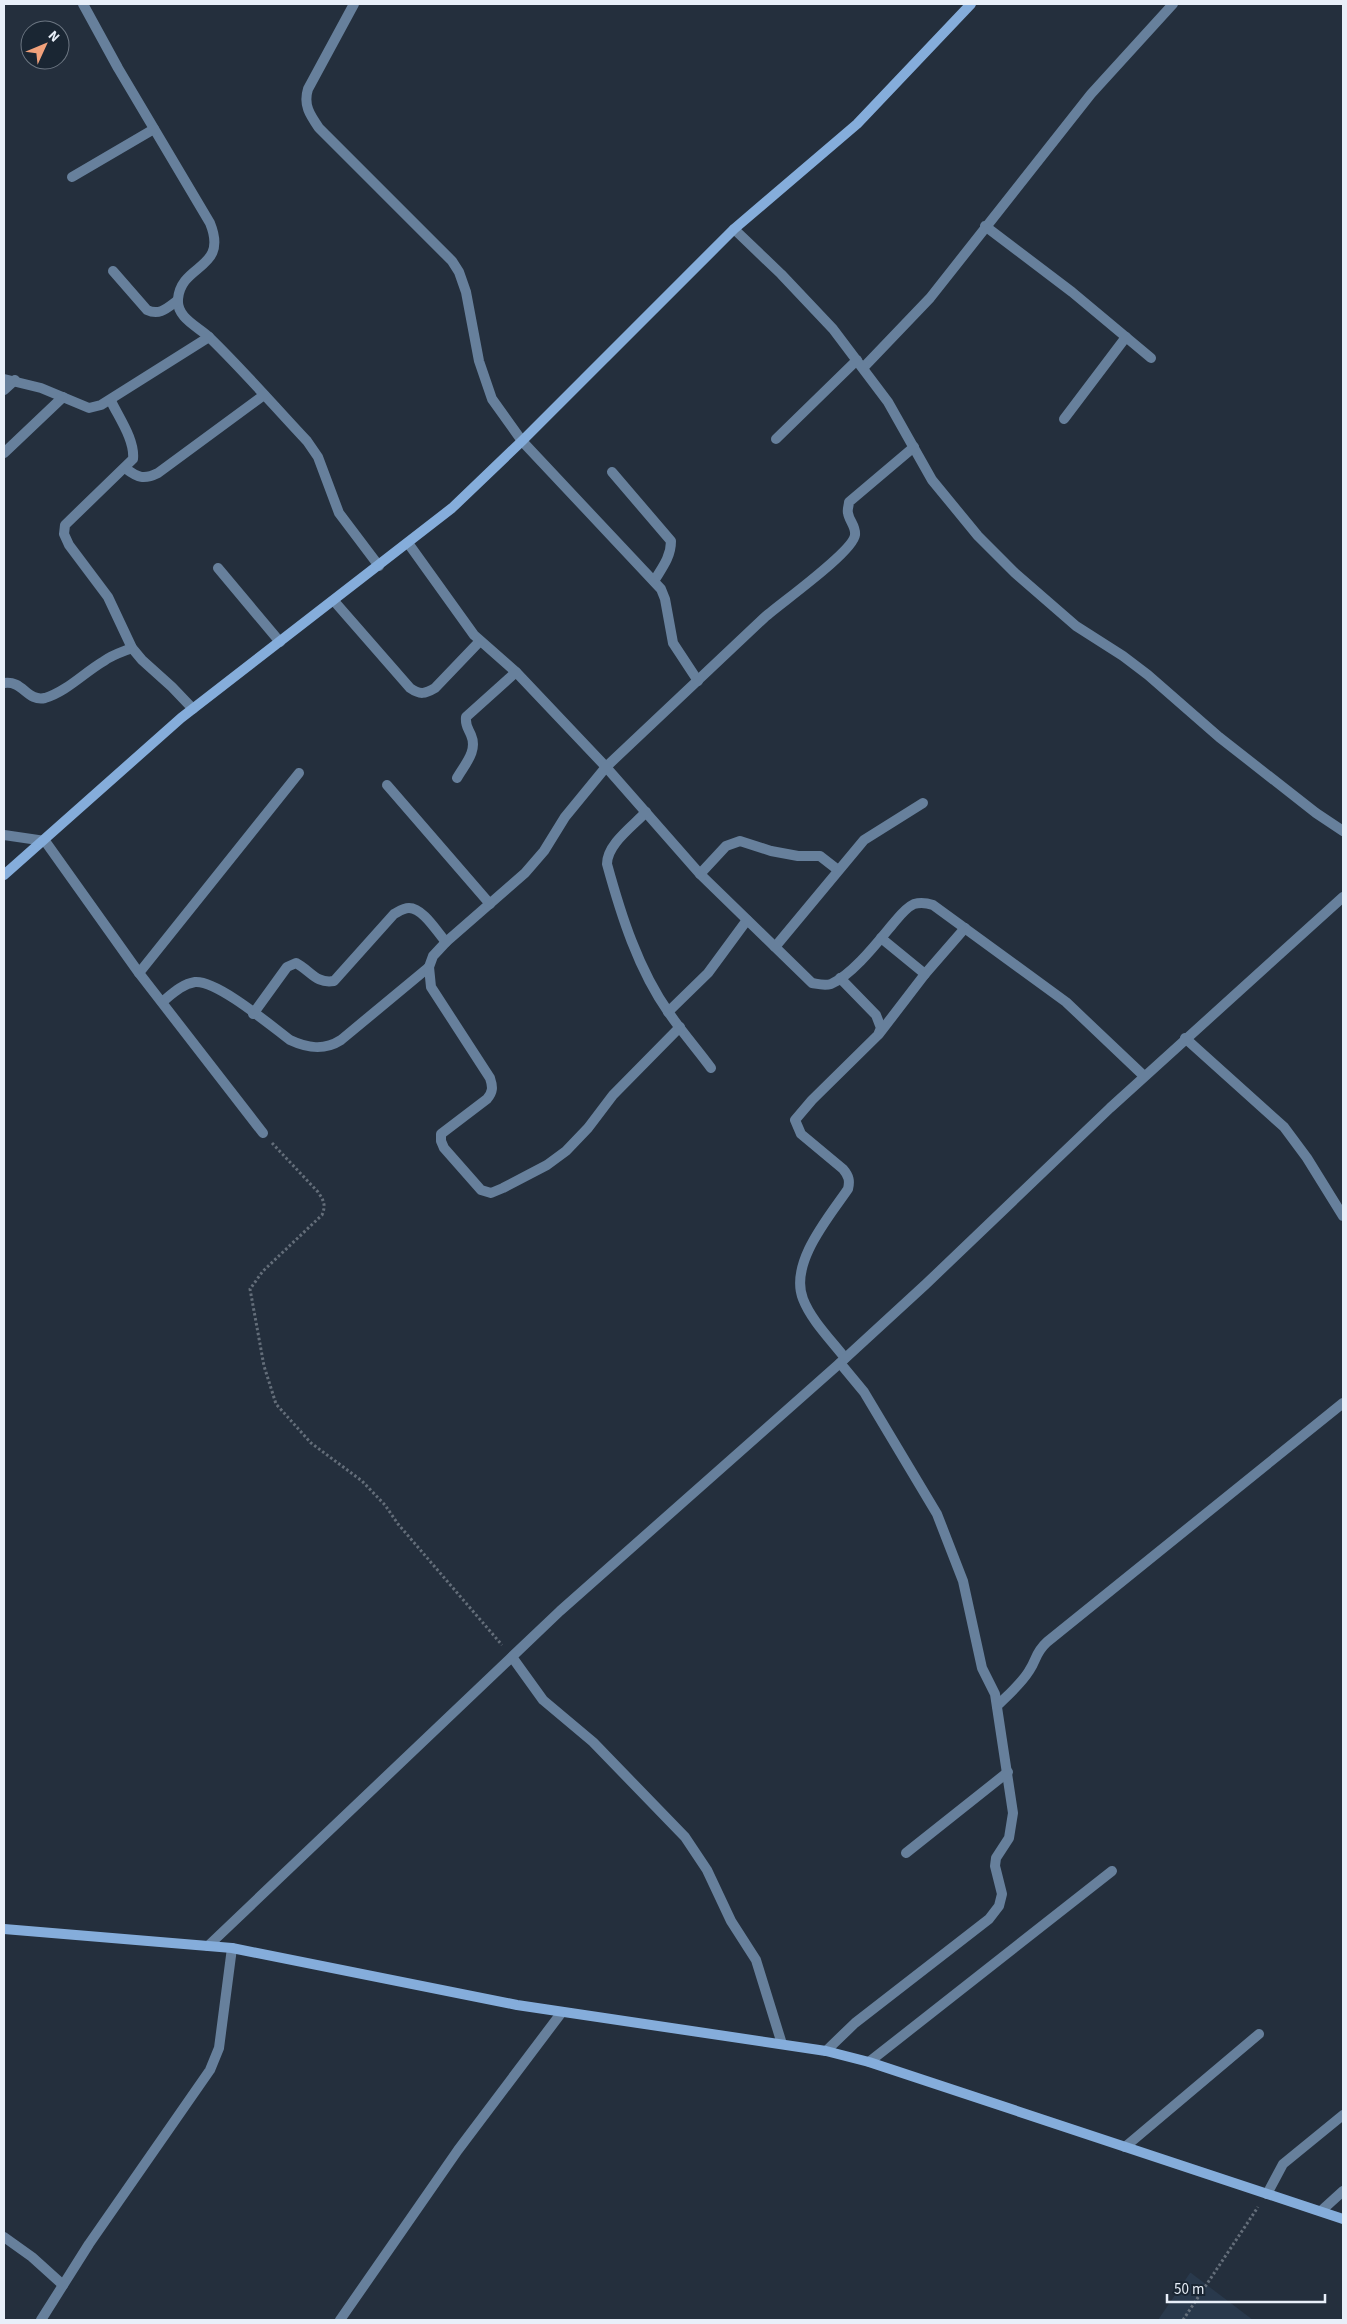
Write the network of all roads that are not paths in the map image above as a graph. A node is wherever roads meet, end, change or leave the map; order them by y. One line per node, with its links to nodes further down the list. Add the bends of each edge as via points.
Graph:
1 (83, 4): 5 (street)
2 (354, 4): 23 (street, via 308,89 305,99 307,110 319,128 455,266 466,292 482,374 492,399)
3 (971, 4): 8 (street, via 858,124)
4 (1173, 4): 7 (street, via 1091,94)
5 (154, 129): 6 (street); 10 (street, via 216,237 211,255 187,278)
6 (72, 177)
7 (985, 226): 12 (street); 14 (street, via 930,298)
8 (734, 229): 14 (street, via 833,329); 23 (street)
9 (113, 272): 10 (street, via 147,310 163,312)
10 (178, 300): 11 (street, via 179,311)
11 (209, 337): 18 (street); 20 (street)
12 (1126, 337): 13 (street); 21 (street)
13 (1151, 358)
14 (860, 364): 22 (street); 24 (street, via 888,402)
15 (4, 379): 16 (street)
16 (15, 380): 17 (street); 19 (street)
17 (4, 390)
18 (264, 395): 26 (street, via 158,473 143,478); 29 (street, via 318,456 339,513)
19 (63, 398): 20 (street, via 89,408); 25 (street)
20 (110, 401): 26 (street, via 134,452 133,459)
21 (1064, 419)
22 (776, 439)
23 (522, 441): 28 (street, via 452,508); 31 (street)
24 (914, 447): 37 (street, via 849,502 848,513 855,534 852,544 820,574 785,598); 46 (street, via 946,498 978,536 1029,586 1076,626 1148,675 1226,744)
25 (4, 453)
26 (125, 468): 35 (street, via 65,525 64,534 108,596)
27 (612, 472): 31 (street, via 671,541 667,561)
28 (408, 544): 29 (street); 33 (street, via 458,616)
29 (379, 566): 32 (street)
30 (218, 568): 34 (street)
31 (654, 581): 37 (street, via 665,599 673,643)
32 (334, 601): 33 (street, via 410,688 419,694 435,688); 34 (street)
33 (480, 641): 36 (street)
34 (280, 642): 39 (street)
35 (132, 648): 38 (street, via 106,659 44,698 34,698 18,684); 39 (street)
36 (516, 672): 40 (street); 42 (street, via 466,717 465,724 474,742 474,750)
37 (698, 681): 40 (street)
38 (4, 682)
39 (193, 709): 48 (street)
40 (606, 767): 45 (street); 53 (street, via 565,817 544,851)
41 (299, 773): 60 (street)
42 (456, 778)
43 (387, 785): 53 (street)
44 (922, 803): 49 (street, via 870,835)
45 (646, 812): 50 (street); 64 (street, via 614,846 607,856 607,864 624,921)
46 (1343, 831)
47 (4, 835): 48 (street)
48 (45, 841): 51 (street); 60 (street)
49 (838, 870): 50 (street, via 820,856 771,851 740,841 726,846); 58 (street)
50 (700, 874): 54 (street)
51 (4, 875)
52 (1343, 897): 68 (street)
53 (490, 904): 57 (street)
54 (747, 920): 58 (street); 64 (street, via 708,973)
55 (965, 928): 56 (street, via 933,905 922,902 903,912); 61 (street); 70 (street, via 1082,1015)
56 (881, 938): 61 (street); 62 (street)
57 (446, 942): 59 (street, via 433,956); 65 (street, via 418,910 402,910 394,914 334,981 324,983 315,979 296,963 287,967)
58 (775, 947): 62 (street, via 812,983 830,984)
59 (429, 967): 65 (street, via 333,1045 314,1048 299,1044); 66 (street, via 431,987 492,1086 492,1094 446,1129 440,1140 481,1190 491,1192 566,1151 613,1095)
60 (139, 973): 63 (street)
61 (925, 974): 67 (street)
62 (840, 978): 67 (street, via 880,1021)
63 (162, 1002): 65 (street, via 182,986 206,982); 71 (street)
64 (668, 1012): 66 (street)
65 (253, 1014)
66 (680, 1027): 69 (street)
67 (878, 1036): 73 (street, via 812,1100 796,1120 801,1134 843,1169 850,1181 808,1252 800,1277 803,1298 809,1310)
68 (1186, 1038): 70 (street); 72 (street, via 1284,1127)
69 (711, 1068)
70 (1144, 1076): 73 (street)
71 (263, 1133)
72 (1343, 1216)
73 (843, 1361): 75 (street); 76 (street, via 936,1514 963,1581 982,1668)
74 (1343, 1403): 76 (street, via 1047,1642 1035,1654 1026,1677)
75 (512, 1657): 81 (street); 85 (street, via 543,1700 593,1742 694,1848 731,1921 756,1960)
76 (997, 1706): 77 (street)
77 (1008, 1772): 78 (street); 86 (street, via 1013,1813 1009,1838 996,1858 1002,1894 999,1906 989,1919 855,2023)
78 (906, 1854)
79 (1112, 1871): 87 (street)
80 (4, 1928): 81 (street)
81 (208, 1946): 82 (street)
82 (232, 1948): 83 (street); 95 (street, via 219,2048 210,2070)
83 (562, 2012): 85 (street); 97 (street, via 458,2150)
84 (1259, 2034): 89 (street)
85 (782, 2044): 86 (street)
86 (826, 2051): 87 (street)
87 (869, 2062): 89 (street)
88 (1343, 2116): 91 (street, via 1283,2164)
89 (1125, 2147): 91 (street)
90 (1343, 2192): 92 (street)
91 (1267, 2194): 92 (street)
92 (1321, 2211): 93 (street)
93 (1343, 2219)
94 (4, 2237): 95 (street)
95 (63, 2285): 96 (street)
96 (41, 2320)
97 (340, 2320)

